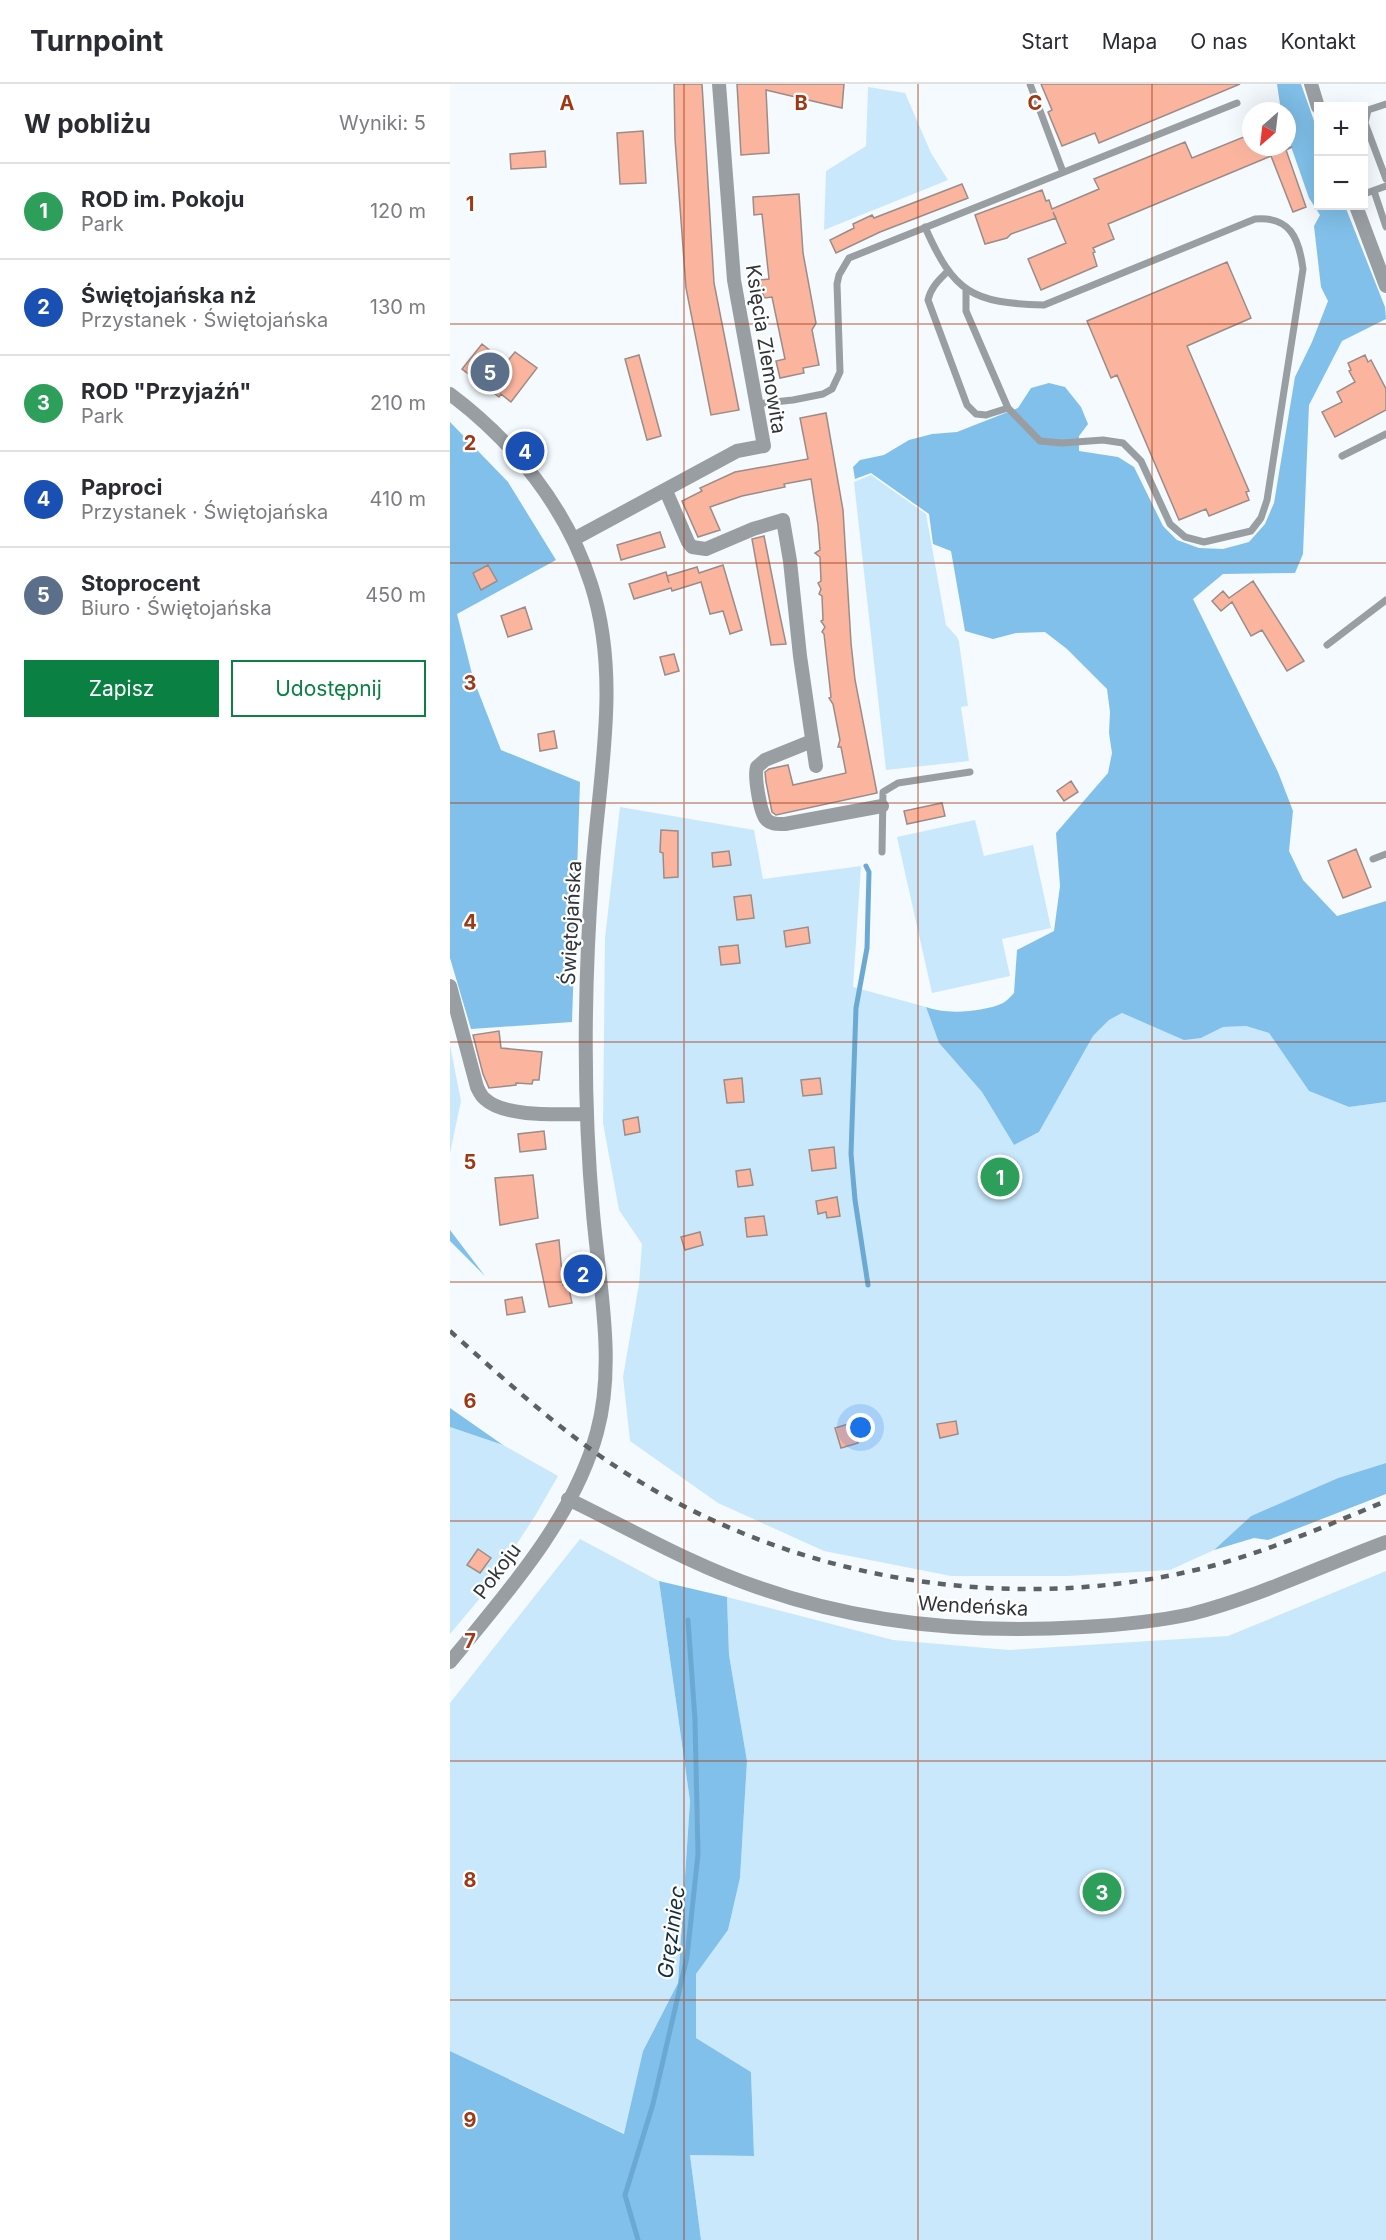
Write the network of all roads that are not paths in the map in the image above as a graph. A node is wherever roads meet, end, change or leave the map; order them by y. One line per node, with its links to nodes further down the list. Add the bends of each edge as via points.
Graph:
1 (719, 84): 19 (street, Księcia Ziemowita, via 730,249)
2 (1030, 84): 7 (lane)
3 (1311, 84): 4 (street)
4 (1316, 102)
5 (1237, 103): 7 (lane)
6 (1386, 104): 8 (lane, via 1368,110 1365,123)
7 (1063, 172): 14 (lane)
8 (1386, 179)
9 (1386, 186): 10 (lane)
10 (1374, 191): 11 (lane); 13 (lane)
11 (1368, 193)
12 (1358, 210): 16 (street)
13 (1386, 227)
14 (925, 228): 15 (lane); 19 (lane, via 849,258 843,267 837,284 840,372 832,389 793,400)
15 (947, 272): 17 (lane); 20 (lane, via 934,285 928,300 967,405 976,414 986,415)
16 (1386, 286)
17 (966, 289): 20 (lane, via 966,311); 20 (lane, via 987,299 1044,305 1255,219 1270,218 1285,226 1300,249 1303,269 1267,500 1251,531 1204,542 1185,537 1170,524 1141,461 1123,443 1040,441)
18 (450, 394): 24 (street, Świętojańska, via 513,451)
19 (756, 404): 23 (street, Księcia Ziemowita, via 764,446 737,451)
20 (1008, 408)
21 (1386, 434): 22 (lane)
22 (1342, 456)
23 (666, 491): 24 (street, Księcia Ziemowita); 27 (street, via 688,542 698,549 783,520)
24 (574, 539): 35 (street, Świętojańska, via 592,585 601,627 607,708 587,972)
25 (1386, 600): 26 (lane)
26 (1327, 645)
27 (812, 741): 28 (street); 30 (street, via 756,767 755,777 767,820 785,824)
28 (816, 766)
29 (970, 772): 30 (lane, via 892,785 883,792)
30 (882, 806): 31 (lane)
31 (882, 852)
32 (1386, 854): 33 (lane)
33 (1373, 859)
34 (450, 986): 35 (street, via 483,1098 507,1109 532,1113)
35 (587, 1114): 36 (street, Świętojańska, via 605,1379 592,1450)
36 (568, 1499): 37 (street, Wendeńska, via 703,1565 789,1598 886,1619 960,1628 1057,1628 1164,1620 1227,1603); 38 (street, Pokoju, via 524,1570)
37 (1386, 1542)
38 (450, 1662)

